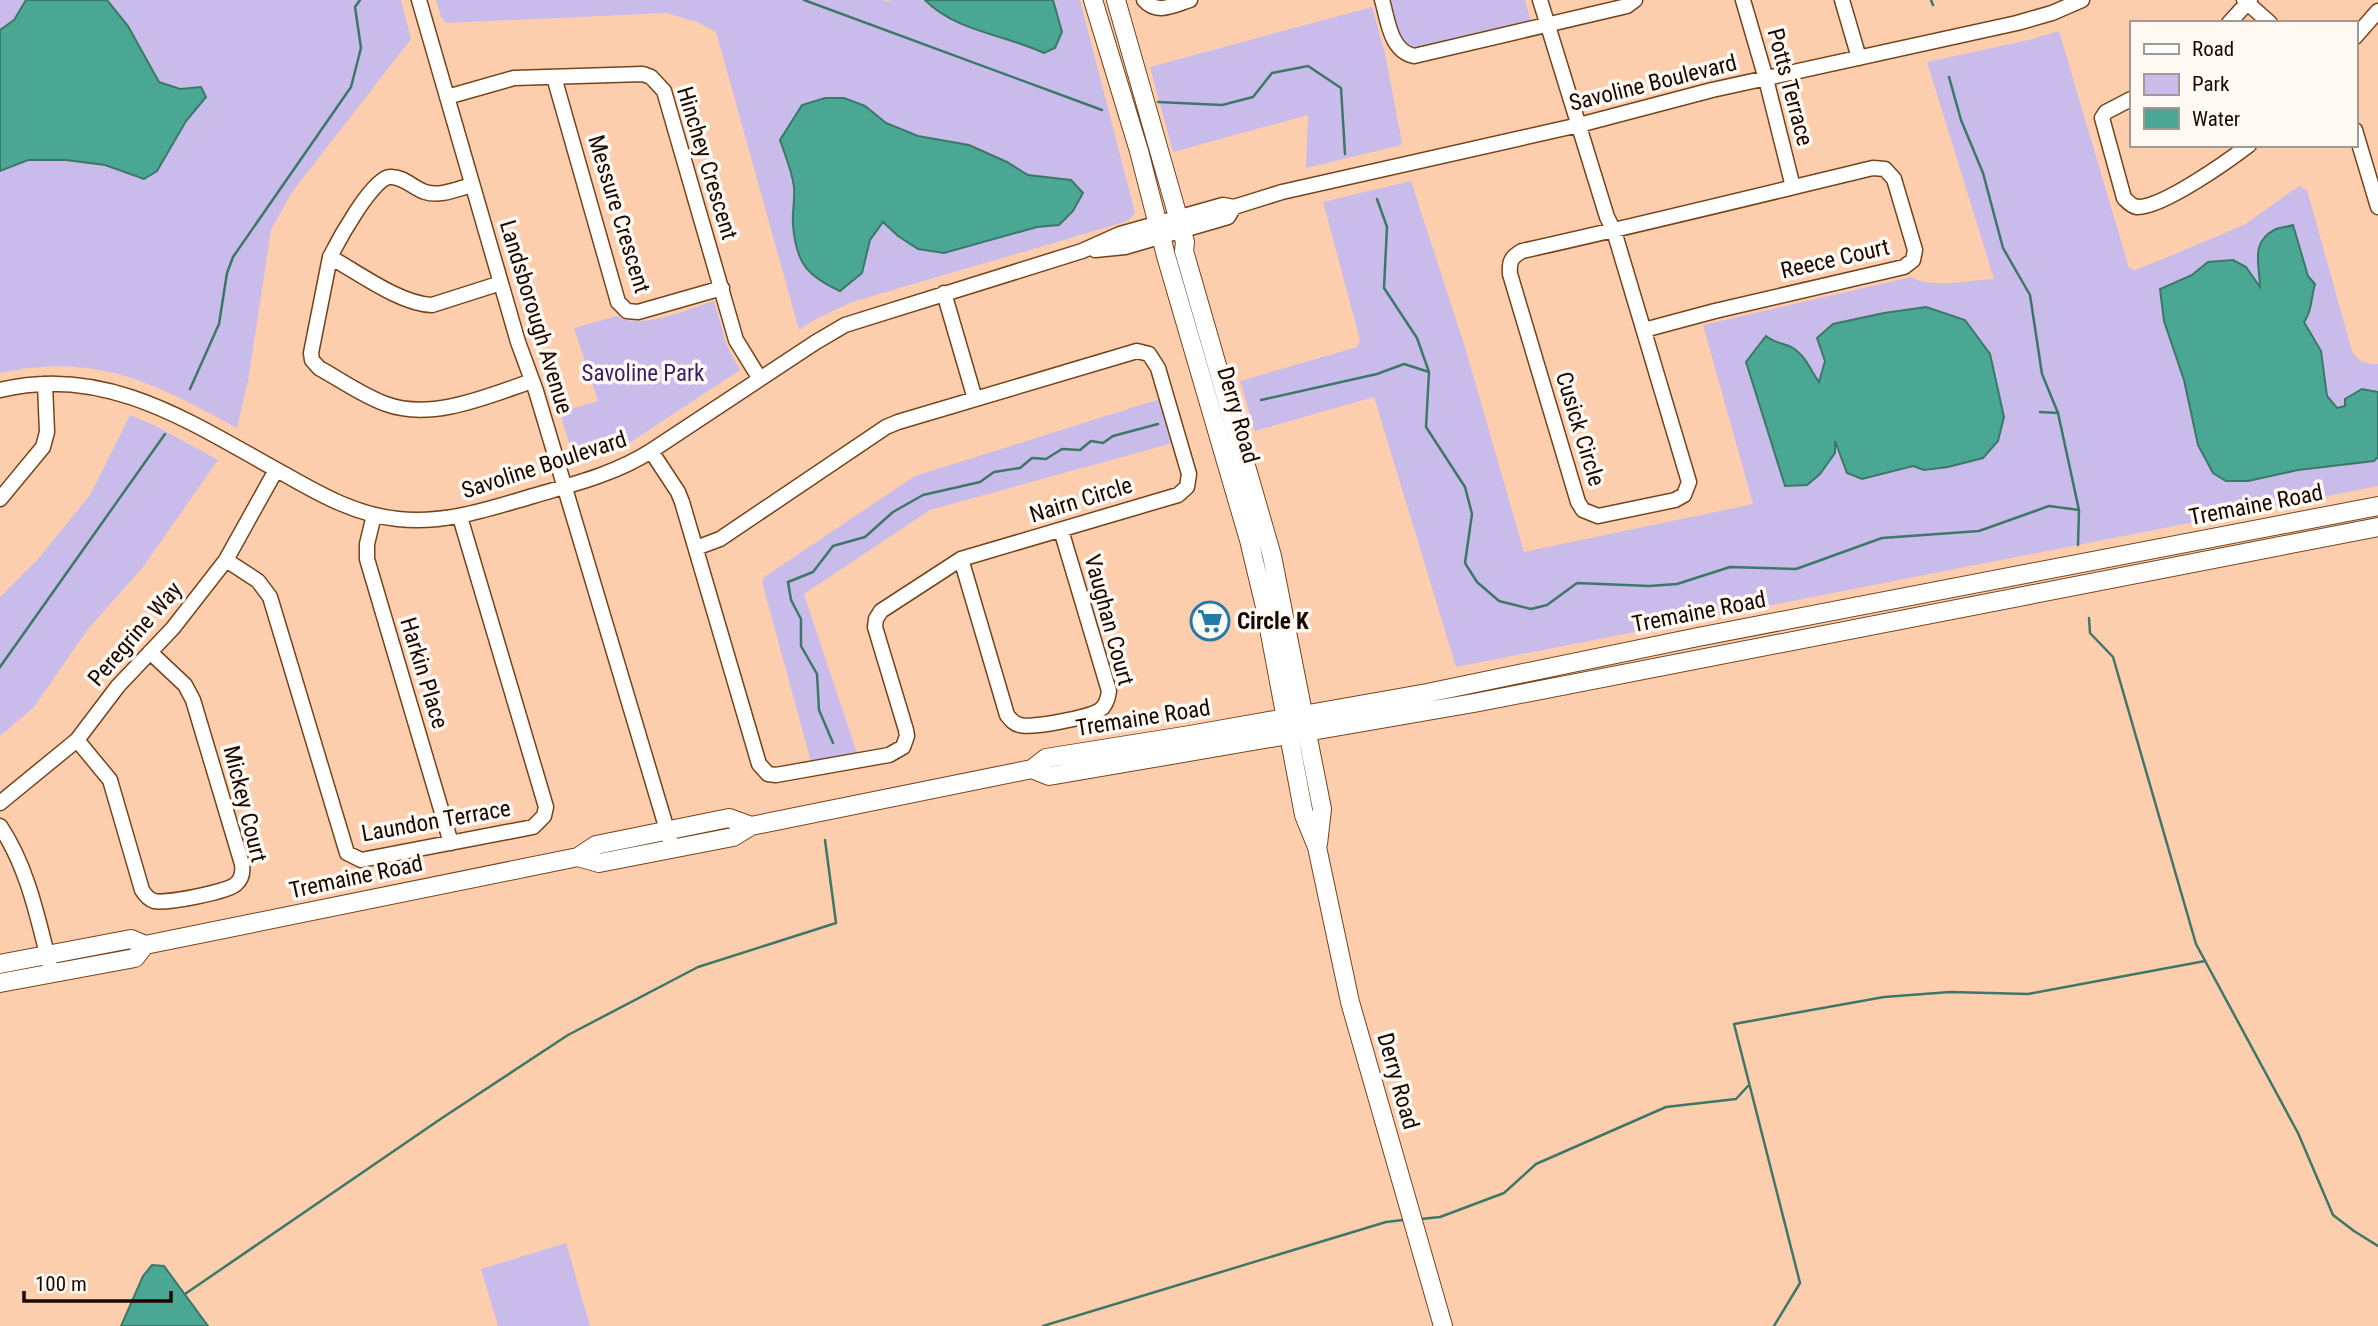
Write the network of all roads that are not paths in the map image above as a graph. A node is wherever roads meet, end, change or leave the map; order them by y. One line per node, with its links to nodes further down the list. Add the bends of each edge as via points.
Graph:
1 (419, 0): 21 (street, Landsborough Avenue)
2 (1093, 0): 30 (main road, Derry Road)
3 (1115, 0): 29 (main road, Derry Road)
4 (1144, 0): 5 (street, via 1159,9)
5 (1190, 0)
6 (1382, 0): 16 (street, via 1398,49 1406,55)
7 (1540, 0): 16 (street, Cusick Circle)
8 (1635, 0): 16 (street)
9 (1742, 0): 20 (street, Potts Terrace)
10 (1842, 0): 18 (street)
11 (2082, 0): 18 (street, Savoline Boulevard, via 2029,20)
12 (2247, 1): 14 (street); 15 (street)
13 (2378, 11): 17 (street)
14 (2231, 21)
15 (2268, 21)
16 (1548, 26): 23 (street, Cusick Circle)
17 (2357, 35)
18 (1859, 58): 20 (street, Savoline Boulevard)
19 (554, 77): 21 (street, Hinchey Crescent, via 514,78); 34 (street, Hinchey Crescent, via 643,74 660,85); 34 (street, Messure Crescent, via 618,302 632,312)
20 (1766, 79): 23 (street, Savoline Boulevard); 27 (street, Potts Terrace)
21 (447, 97): 26 (street, Landsborough Avenue)
22 (2130, 100): 25 (street, via 2102,118 2129,204 2150,204 2179,190)
23 (1578, 125): 29 (street, Savoline Boulevard, via 1282,192 1234,207 1228,217); 31 (street, Cusick Circle)
24 (2357, 137): 28 (street)
25 (2246, 147)
26 (472, 185): 32 (street, via 435,193 393,177 380,180); 33 (street, Landsborough Avenue)
27 (1793, 187): 31 (street, Reece Court); 36 (street, Reece Court, via 1874,169 1889,171 1915,250 1913,260 1905,267)
28 (2378, 207)
29 (1180, 224): 30 (street, Savoline Boulevard); 55 (main road, Derry Road, via 1272,556)
30 (1160, 230): 35 (street, Savoline Boulevard, via 1120,234 1082,251); 56 (main road, Derry Road, via 1249,540)
31 (1614, 231): 36 (street, Cusick Circle); 36 (street, Cusick Circle, via 1522,251 1514,255 1509,267 1578,502 1594,515 1675,500 1689,487)
32 (330, 257): 33 (street, via 422,305); 38 (street, via 311,354 320,368 384,403 421,411)
33 (500, 282): 38 (street, Landsborough Avenue)
34 (722, 288): 37 (street, Hinchey Crescent, via 736,340)
35 (944, 293): 37 (street, Savoline Boulevard, via 845,325); 41 (street)
36 (1644, 330)
37 (760, 379): 42 (street, Savoline Boulevard)
38 (532, 381): 44 (street, Landsborough Avenue)
39 (45, 384): 40 (street, Savoline Boulevard); 43 (street, Savoline Boulevard, via 90,386 136,397); 45 (street, via 47,432 43,447)
40 (0, 390)
41 (975, 399): 50 (street, Nairn Circle, via 1138,352 1154,359 1189,474 1187,487 1178,495); 51 (street, Nairn Circle, via 886,427 720,538)
42 (651, 451): 44 (street, Savoline Boulevard, via 614,471); 51 (street, Nairn Circle, via 678,492)
43 (276, 470): 47 (street, Savoline Boulevard, via 332,500); 52 (street, Peregrine Way)
44 (565, 486): 48 (street, Savoline Boulevard); 60 (street, Landsborough Avenue)
45 (0, 499)
46 (2378, 506): 55 (main road, Tremaine Road, via 1685,640 1427,693)
47 (374, 514): 48 (street, Savoline Boulevard, via 413,520); 61 (street, Harkin Place, via 367,559)
48 (460, 517): 61 (street, Laundon Terrace, via 546,807 533,827)
49 (2378, 527): 55 (main road, Tremaine Road, via 1501,697)
50 (1061, 530): 53 (street, Nairn Circle); 53 (street, Vaughan Court, via 1109,691 1105,706 1093,714 1027,726 1011,720)
51 (696, 548): 53 (street, Nairn Circle, via 759,764 768,774 776,775 888,755 903,747 906,730 876,619 881,611)
52 (226, 559): 54 (street, Peregrine Way); 61 (street, Laundon Terrace, via 258,581 270,597 347,853 361,860)
53 (961, 559)
54 (150, 653): 57 (street, Peregrine Way); 57 (street, Mickey Court, via 185,685 193,700 242,864 236,885 162,902 147,897 110,780)
55 (1306, 724): 56 (main road, Tremaine Road); 62 (main road, Derry Road, via 1322,809)
56 (1288, 727): 60 (main road, Tremaine Road, via 1046,758 1032,769 751,825 733,837); 62 (main road, Derry Road, via 1304,815)
57 (77, 740): 58 (street, Peregrine Way)
58 (0, 803)
59 (0, 826): 64 (street, via 23,870)
60 (670, 840): 63 (main road, Tremaine Road, via 599,863 578,857)
61 (450, 844)
62 (1317, 847): 68 (main road, Derry Road, via 1350,1002)
63 (145, 945): 64 (main road, Tremaine Road, via 131,939); 66 (main road, Tremaine Road, via 135,958)
64 (47, 955): 65 (main road, Tremaine Road); 66 (street)
65 (0, 964)
66 (52, 974): 67 (main road, Tremaine Road)
67 (0, 983)
68 (1443, 1326)

